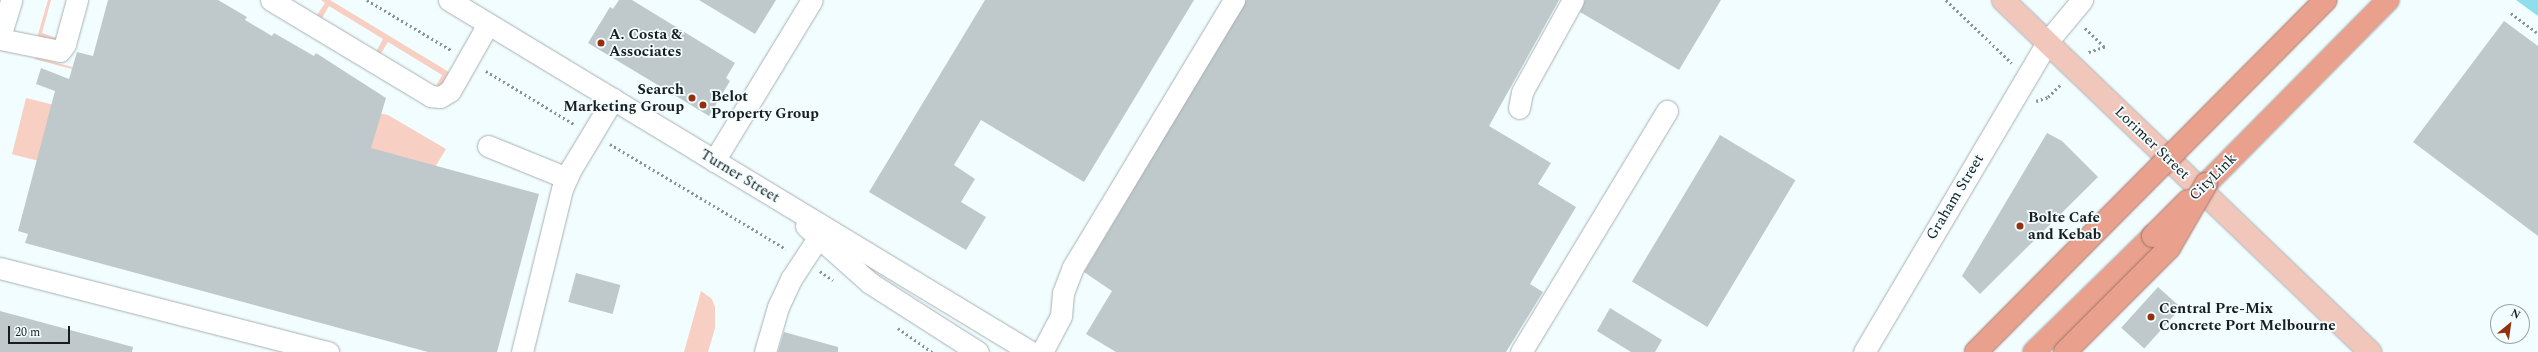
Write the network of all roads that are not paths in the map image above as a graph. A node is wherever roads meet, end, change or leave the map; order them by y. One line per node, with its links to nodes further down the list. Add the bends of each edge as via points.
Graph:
1 (10, 0): 13 (street)
2 (77, 0): 13 (street, via 65,44 60,51)
3 (271, 0): 12 (street, via 432,96 447,95)
4 (449, 0): 12 (street, Turner Street)
5 (812, 0): 19 (street)
6 (1234, 0): 30 (street, via 1073,267 1063,293 1061,316)
7 (1573, 0): 16 (street, via 1522,92)
8 (2003, 0): 14 (main road, Lorimer Street)
9 (2082, 0): 14 (street, Graham Street)
10 (2326, 0): 33 (highway, bridge)
11 (2388, 0): 21 (highway, CityLink)
12 (488, 24): 15 (street, Turner Street)
13 (0, 38)
14 (2047, 42): 32 (street, Graham Street); 36 (main road, Lorimer Street)
15 (613, 99): 19 (street, Turner Street); 20 (street)
16 (1519, 108)
17 (1667, 111): 31 (street)
18 (488, 146): 20 (street)
19 (714, 160): 22 (street, Turner Street)
20 (567, 178): 26 (street, via 556,209)
21 (2206, 184): 34 (highway, CityLink, bridge); 35 (highway, bridge, via 2169,248)
22 (780, 201): 23 (street); 29 (street, Turner Street)
23 (818, 238): 27 (street, via 778,307); 28 (street, via 870,283)
24 (0, 268): 25 (street)
25 (328, 352)
26 (522, 352)
27 (765, 352)
28 (978, 352)
29 (1031, 352)
30 (1042, 352)
31 (1521, 352)
32 (1864, 352)
33 (1976, 352)
34 (2034, 352)
35 (2065, 352)
36 (2370, 352)

